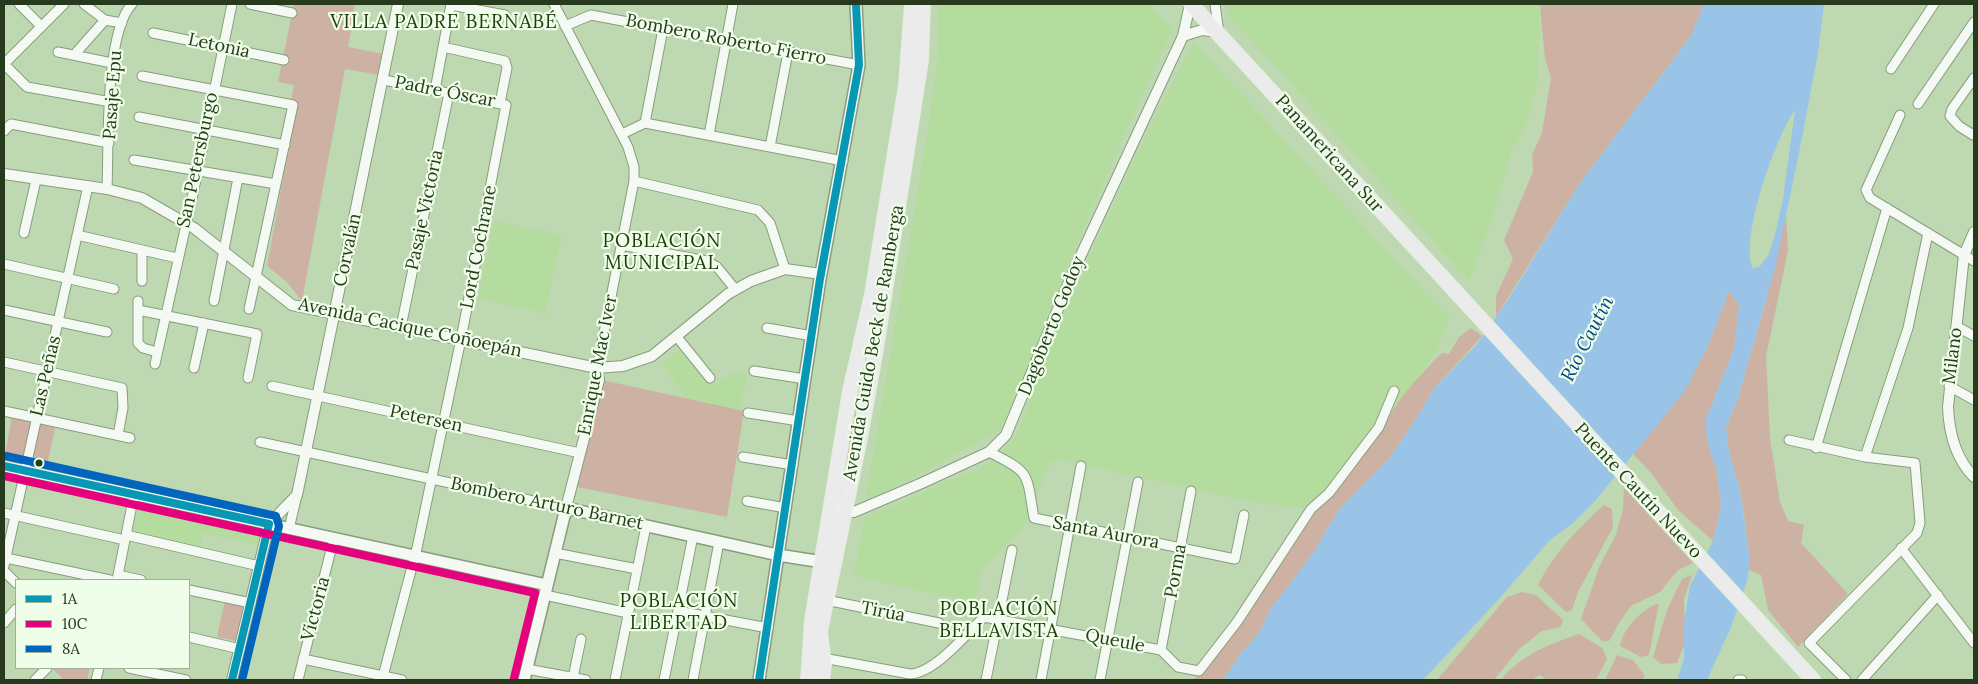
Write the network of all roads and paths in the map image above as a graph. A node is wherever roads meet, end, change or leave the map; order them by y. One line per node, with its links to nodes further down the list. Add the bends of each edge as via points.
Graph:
1 (19, 4): 22 (street)
2 (64, 4): 22 (street)
3 (84, 4): 19 (street)
4 (132, 4): 21 (street, Pasaje Epu)
5 (232, 4): 29 (street, San Petersburgo)
6 (250, 4): 17 (street)
7 (398, 4): 41 (street, Corvalán)
8 (451, 4): 18 (street); 30 (street)
9 (554, 4): 23 (street, Enrique Mac Iver)
10 (733, 4): 28 (street)
11 (856, 4): 37 (main road)
12 (912, 4): 119 (main road, Avenida Guido Beck de Ramberga, via 906,85 872,294)
13 (923, 4): 121 (main road, Avenida Guido Beck de Ramberga, via 921,60)
14 (1190, 4): 26 (main road, Panamericana Sur); 27 (street, Dagoberto Godoy)
15 (1215, 4): 26 (street)
16 (1934, 4): 38 (street)
17 (292, 13)
18 (505, 15)
19 (105, 20): 21 (street); 33 (street)
20 (1974, 22): 47 (street)
21 (122, 23): 35 (street, Pasaje Epu)
22 (41, 26): 36 (street)
23 (565, 26): 24 (street, Bombero Roberto Fierro, via 591,15); 54 (street, Enrique Mac Iver)
24 (663, 29): 28 (street, Bombero Roberto Fierro); 50 (street)
25 (153, 33): 29 (street, Letonia)
26 (1219, 33): 27 (street, via 1202,30); 90 (main road, Panamericana Sur)
27 (1183, 36): 133 (street, Dagoberto Godoy, via 1074,270 1012,424)
28 (726, 40): 32 (street, Bombero Roberto Fierro); 55 (street)
29 (222, 46): 34 (street, Letonia); 42 (street, San Petersburgo)
30 (443, 47): 43 (street); 46 (street, Lord Cochrane, via 502,60 507,68)
31 (58, 52): 33 (street)
32 (788, 52): 37 (street, Bombero Roberto Fierro); 58 (street)
33 (74, 55): 35 (street)
34 (284, 60)
35 (112, 63): 45 (street, Pasaje Epu)
36 (4, 64): 45 (street, via 27,87)
37 (859, 65): 60 (main road)
38 (1891, 69)
39 (142, 76): 42 (street)
40 (1974, 78): 53 (street, via 1950,116 1959,126)
41 (384, 80): 43 (street, Padre Óscar); 93 (street, Corvalán)
42 (214, 89): 51 (street, San Petersburgo); 57 (street, via 293,105)
43 (435, 90): 44 (street, Padre Óscar)
44 (450, 93): 46 (street, Padre Óscar); 97 (street, Pasaje Victoria)
45 (111, 102): 56 (street, Pasaje Epu)
46 (503, 104): 104 (street, Lord Cochrane)
47 (1918, 104)
48 (1900, 115): 69 (street, via 1866,190 1870,198)
49 (139, 117): 51 (street)
50 (645, 123): 54 (street); 55 (street)
51 (206, 130): 57 (street); 61 (street, San Petersburgo)
52 (4, 131): 56 (street, via 11,124)
53 (1974, 133)
54 (622, 134): 65 (street, Enrique Mac Iver, via 632,160)
55 (709, 135): 58 (street)
56 (109, 143): 68 (street, Pasaje Epu)
57 (285, 145): 66 (street)
58 (770, 147): 60 (street)
59 (134, 160): 61 (street)
60 (843, 161): 83 (main road)
61 (198, 172): 63 (street); 70 (street, San Petersburgo)
62 (4, 174): 64 (street, Avenida Cacique Coñoepán)
63 (238, 178): 66 (street); 77 (street)
64 (36, 180): 67 (street, Avenida Cacique Coñoepán); 72 (street)
65 (634, 181): 75 (street, Enrique Mac Iver); 82 (street, via 758,210 770,223)
66 (276, 184): 84 (street)
67 (88, 186): 68 (street, Avenida Cacique Coñoepán); 74 (street, Las Peñas)
68 (107, 189): 70 (street, Avenida Cacique Coñoepán, via 142,198)
69 (1887, 208): 73 (street); 131 (street)
70 (185, 222): 77 (street, Avenida Cacique Coñoepán); 79 (street, San Petersburgo)
71 (1974, 232): 78 (street, Milano)
72 (24, 233)
73 (1928, 234): 78 (street); 136 (street, via 1908,328)
74 (77, 235): 76 (street); 85 (street, Las Peñas)
75 (621, 245): 88 (street, via 707,261 717,267); 109 (street, Enrique Mac Iver)
76 (142, 250): 79 (street); 86 (street)
77 (224, 250): 84 (street, Avenida Cacique Coñoepán); 89 (street)
78 (1964, 256): 80 (street); 98 (street, Milano)
79 (177, 258): 94 (street, San Petersburgo)
80 (1974, 261)
81 (4, 264): 85 (street)
82 (786, 269): 83 (street, Avenida Cacique Coñoepán); 88 (street, Avenida Cacique Coñoepán)
83 (821, 274): 101 (main road)
84 (257, 275): 91 (street); 93 (street, Avenida Cacique Coñoepán, via 292,305)
85 (68, 278): 87 (street); 95 (street, Las Peñas)
86 (142, 280)
87 (114, 289)
88 (735, 289): 103 (street, Avenida Cacique Coñoepán)
89 (214, 301)
90 (1467, 304): 204 (main road, Puente Cautín Nuevo)
91 (249, 309)
92 (4, 310): 95 (street)
93 (335, 314): 97 (street, Avenida Cacique Coñoepán); 118 (street, Corvalán)
94 (165, 316): 96 (street); 105 (street, San Petersburgo); 105 (street, via 138,306 138,343)
95 (58, 322): 100 (street); 110 (street, Las Peñas)
96 (204, 323): 108 (street); 112 (street, via 256,334)
97 (401, 326): 104 (street, Avenida Cacique Coñoepán)
98 (1956, 326): 102 (street); 116 (street, Milano)
99 (767, 328): 101 (street)
100 (107, 332)
101 (812, 336): 114 (main road)
102 (1974, 336)
103 (677, 337): 109 (street, Avenida Cacique Coñoepán, via 659,353 639,362); 113 (street)
104 (461, 339): 109 (street, Avenida Cacique Coñoepán); 126 (street, Lord Cochrane)
105 (157, 352): 107 (street, San Petersburgo)
106 (4, 362): 110 (street)
107 (155, 364)
108 (194, 368)
109 (597, 368): 134 (street, Enrique Mac Iver, via 598,380)
110 (47, 371): 124 (street, Las Peñas); 127 (street, via 122,388 123,408)
111 (754, 371): 114 (street)
112 (248, 378)
113 (710, 378)
114 (805, 379): 125 (main road)
115 (272, 386): 118 (street, Petersen)
116 (1949, 386): 120 (street); 141 (street, Milano, via 1952,438)
117 (1394, 391): 196 (street, via 1379,427 1311,510 1237,622 1199,671 1178,667)
118 (318, 396): 126 (street, Petersen); 132 (street, Corvalán)
119 (848, 400): 121 (main road); 153 (main road, Avenida Guido Beck de Ramberga)
120 (1974, 400)
121 (867, 403): 150 (main road, Avenida Guido Beck de Ramberga, via 848,490)
122 (4, 411): 124 (street)
123 (748, 414): 125 (street)
124 (37, 418): 127 (street); 140 (street, Las Peñas)
125 (799, 420): 137 (main road)
126 (443, 423): 134 (street, Petersen); 142 (street, Lord Cochrane)
127 (118, 435): 128 (street)
128 (130, 438)
129 (1789, 440): 131 (street)
130 (260, 442): 132 (street, Bombero Arturo Barnet)
131 (1816, 448): 136 (street)
132 (306, 452): 142 (street, Bombero Arturo Barnet); 146 (street, Corvalán)
133 (989, 452): 150 (street, Dagoberto Godoy); 157 (street, Santa Aurora, via 1022,470 1034,518)
134 (580, 453): 148 (street, Enrique Mac Iver)
135 (744, 457): 137 (street)
136 (1865, 457): 165 (street, via 1915,463 1920,522 1917,532)
137 (793, 465): 149 (main road)
138 (4, 466): 140 (main road)
139 (1081, 466): 157 (street)
140 (25, 471): 145 (main road); 152 (street, Las Peñas)
141 (1974, 477)
142 (431, 479): 148 (street, Bombero Arturo Barnet); 169 (street, Lord Cochrane)
143 (1138, 482): 160 (street)
144 (1190, 491): 164 (street, Porma)
145 (134, 495): 155 (main road); 161 (street)
146 (297, 495): 155 (street); 158 (street, Corvalán)
147 (747, 501): 149 (street)
148 (566, 508): 156 (main road, Bombero Arturo Barnet); 167 (main road, Enrique Mac Iver)
149 (786, 508): 168 (main road)
150 (849, 510): 153 (street, Dagoberto Godoy, via 837,509); 171 (main road, Avenida Guido Beck de Ramberga)
151 (4, 513): 152 (street)
152 (15, 515): 161 (street); 170 (street, Las Peñas)
153 (830, 516): 171 (main road, Avenida Guido Beck de Ramberga)
154 (1244, 516): 164 (street, Santa Aurora, via 1236,559)
155 (269, 524): 158 (main road); 172 (street)
156 (646, 526): 159 (main road, Bombero Arturo Barnet); 173 (street)
157 (1070, 526): 160 (street, Santa Aurora); 190 (street)
158 (290, 529): 162 (main road)
159 (693, 536): 163 (main road, Bombero Arturo Barnet); 183 (street)
160 (1127, 537): 164 (street, Santa Aurora); 193 (street)
161 (125, 538): 172 (street); 175 (street)
162 (334, 538): 169 (main road); 198 (street, Victoria)
163 (719, 542): 168 (main road, Bombero Arturo Barnet); 185 (street)
164 (1180, 548): 196 (street, Porma)
165 (1901, 548): 179 (street); 222 (street, via 1809,643)
166 (1012, 550): 186 (street)
167 (555, 553): 173 (street); 178 (main road, Enrique Mac Iver)
168 (778, 555): 171 (main road, Bombero Arturo Barnet); 189 (main road)
169 (415, 556): 178 (main road); 202 (street, Lord Cochrane)
170 (5, 562): 175 (street)
171 (828, 563): 180 (main road, Avenida Guido Beck de Ramberga); 215 (main road, Avenida Guido Beck de Ramberga, via 812,620)
172 (259, 566): 181 (street)
173 (637, 569): 184 (street)
174 (4, 571): 176 (street)
175 (115, 579)
176 (15, 582)
177 (190, 590): 181 (street)
178 (546, 590): 184 (street); 201 (main road, Enrique Mac Iver)
179 (1938, 595): 194 (street); 223 (street)
180 (826, 600): 188 (street, Tirúa); 197 (main road, Avenida Guido Beck de Ramberga, via 820,631)
181 (250, 603): 195 (street)
182 (15, 610): 187 (street)
183 (678, 611): 185 (street); 212 (street)
184 (628, 613): 211 (street)
185 (705, 616): 189 (street); 213 (street)
186 (998, 619): 190 (street, Queule); 197 (street, Queule, via 984,617 931,668 919,674); 217 (street)
187 (4, 623)
188 (939, 623)
189 (768, 628): 214 (main road)
190 (1050, 629): 193 (street, Queule); 218 (street)
191 (190, 637): 195 (street)
192 (581, 639): 203 (street)
193 (1107, 640): 196 (street, Queule); 219 (street)
194 (1974, 643)
195 (240, 649): 207 (street)
196 (1162, 650)
197 (824, 658): 216 (main road, Avenida Guido Beck de Ramberga)
198 (303, 659): 202 (street); 208 (street, Victoria)
199 (46, 669): 205 (street)
200 (133, 669): 206 (street)
201 (525, 674): 203 (street)
202 (382, 678): 209 (street)
203 (573, 678): 210 (street)
204 (1811, 679)
205 (35, 680)
206 (186, 680)
207 (232, 680)
208 (298, 680)
209 (402, 680)
210 (586, 680)
211 (615, 680)
212 (664, 680)
213 (693, 680)
214 (759, 680)
215 (808, 680)
216 (822, 680)
217 (986, 680)
218 (1041, 680)
219 (1100, 680)
220 (1738, 680): 221 (street)
221 (1742, 680)
222 (1846, 680)
223 (1862, 680)

